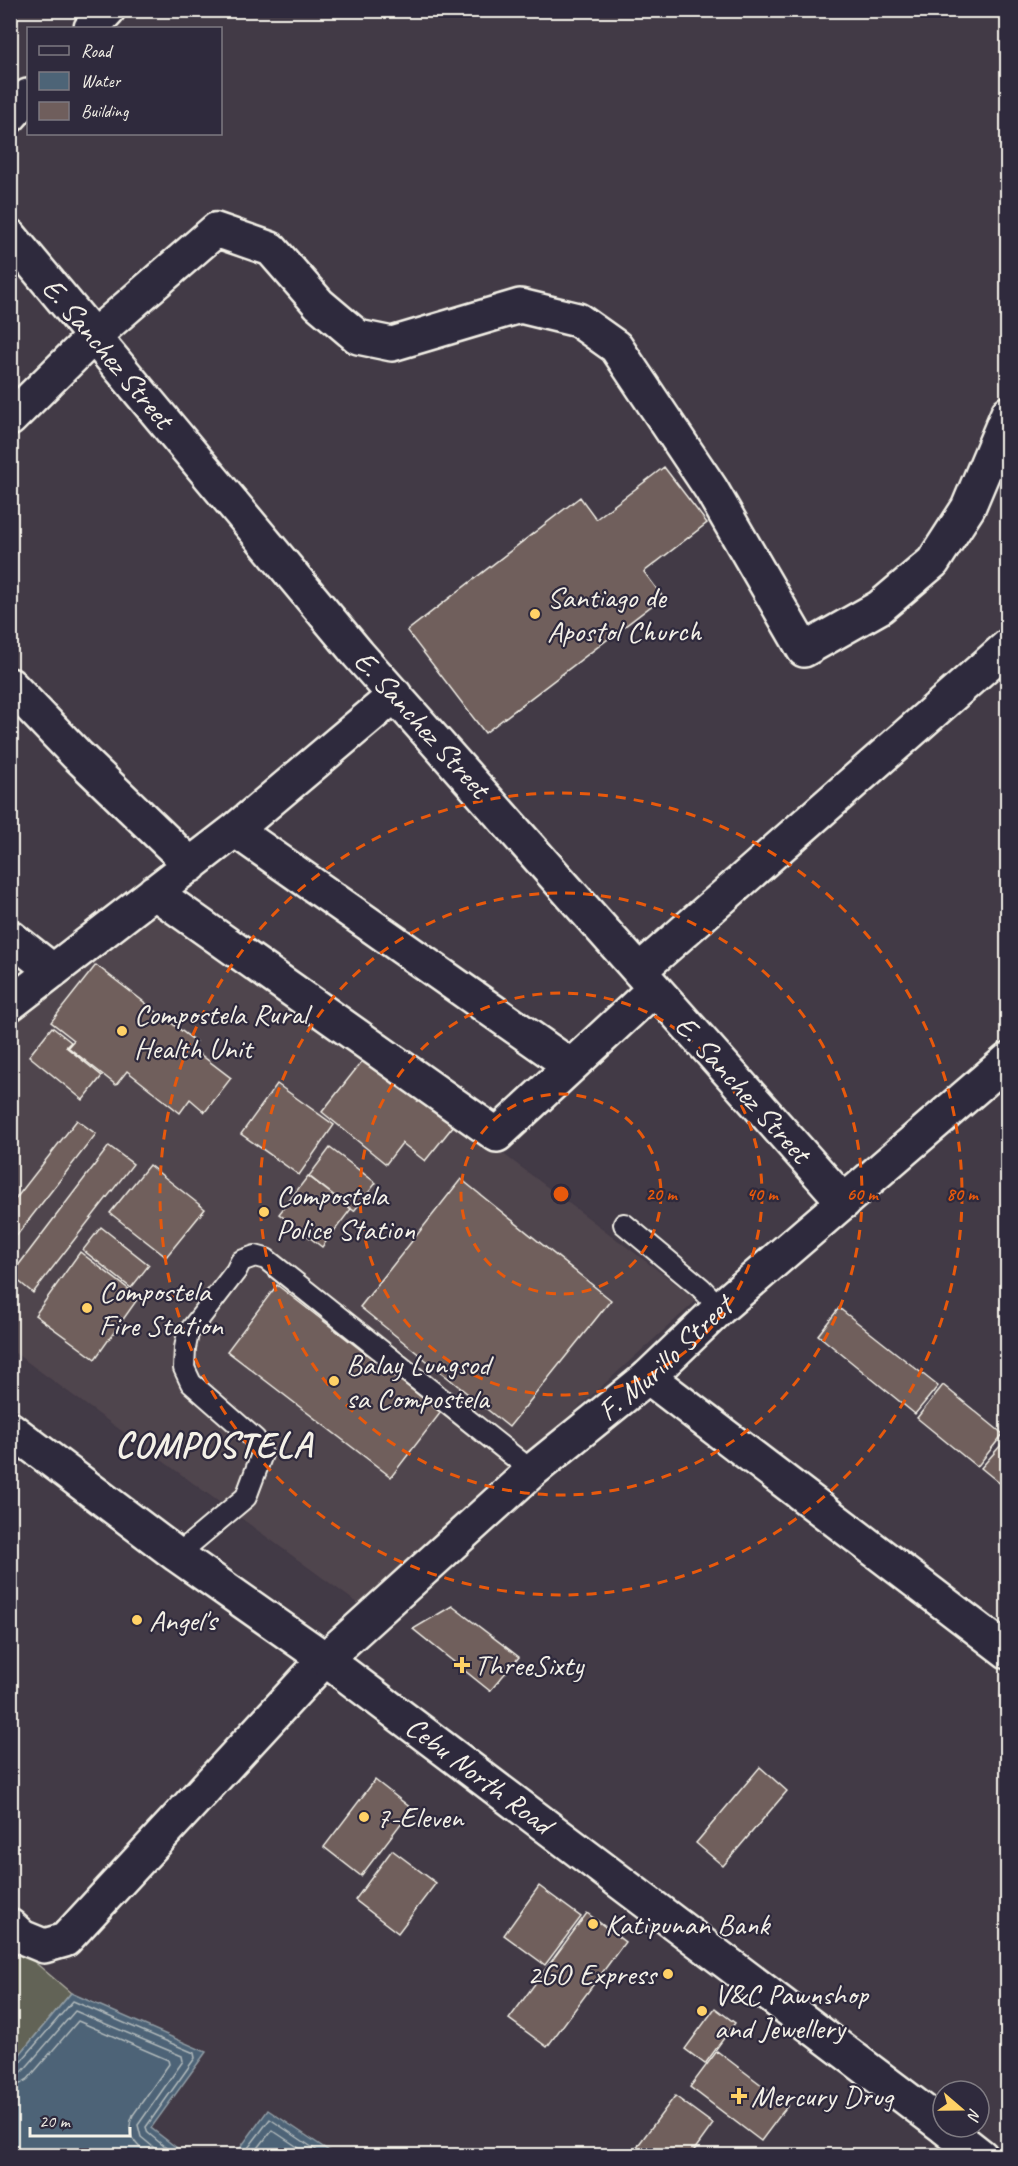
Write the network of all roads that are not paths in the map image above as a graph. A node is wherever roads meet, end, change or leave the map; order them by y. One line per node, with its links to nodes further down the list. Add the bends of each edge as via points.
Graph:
1 (108, 10): 2 (main road)
2 (92, 27)
3 (27, 97): 4 (main road)
4 (10, 116)
5 (10, 236): 6 (main road, E. Sanchez Street)
6 (94, 336): 7 (main road, via 216,230 271,249 319,304 358,337 392,344 520,306 578,320 616,347 711,489 804,650 880,607 933,561 968,508); 8 (main road); 11 (main road, E. Sanchez Street)
7 (1008, 413)
8 (10, 419)
9 (1008, 646): 17 (main road)
10 (10, 685): 13 (main road)
11 (395, 695): 12 (main road); 17 (main road, E. Sanchez Street)
12 (235, 830): 13 (main road); 20 (main road)
13 (191, 865): 14 (main road)
14 (154, 892): 16 (main road); 20 (main road, via 497,1135)
15 (10, 937): 16 (main road)
16 (53, 971): 18 (main road)
17 (646, 980): 20 (main road); 21 (main road, E. Sanchez Street)
18 (10, 1004)
19 (1008, 1060): 21 (main road, F. Murillo Street)
20 (571, 1066)
21 (844, 1202): 23 (main road, F. Murillo Street)
22 (624, 1224): 23 (lane)
23 (720, 1308): 24 (main road, F. Murillo Street)
24 (648, 1377): 26 (main road, F. Murillo Street); 28 (main road)
25 (10, 1429): 27 (main road, Cebu North Road)
26 (532, 1471): 27 (lane, via 266,1259 255,1256 241,1261 188,1333 184,1368 191,1383 255,1439 262,1454 246,1497); 29 (main road, F. Murillo Street)
27 (177, 1555): 29 (main road, Cebu North Road)
28 (1008, 1652)
29 (325, 1659): 30 (main road, F. Murillo Street, via 65,1940 44,1946 22,1937); 31 (main road, Cebu North Road)
30 (10, 1926)
31 (931, 2117)
32 (959, 2139): 33 (main road, Cebu North Road)
33 (981, 2156)

